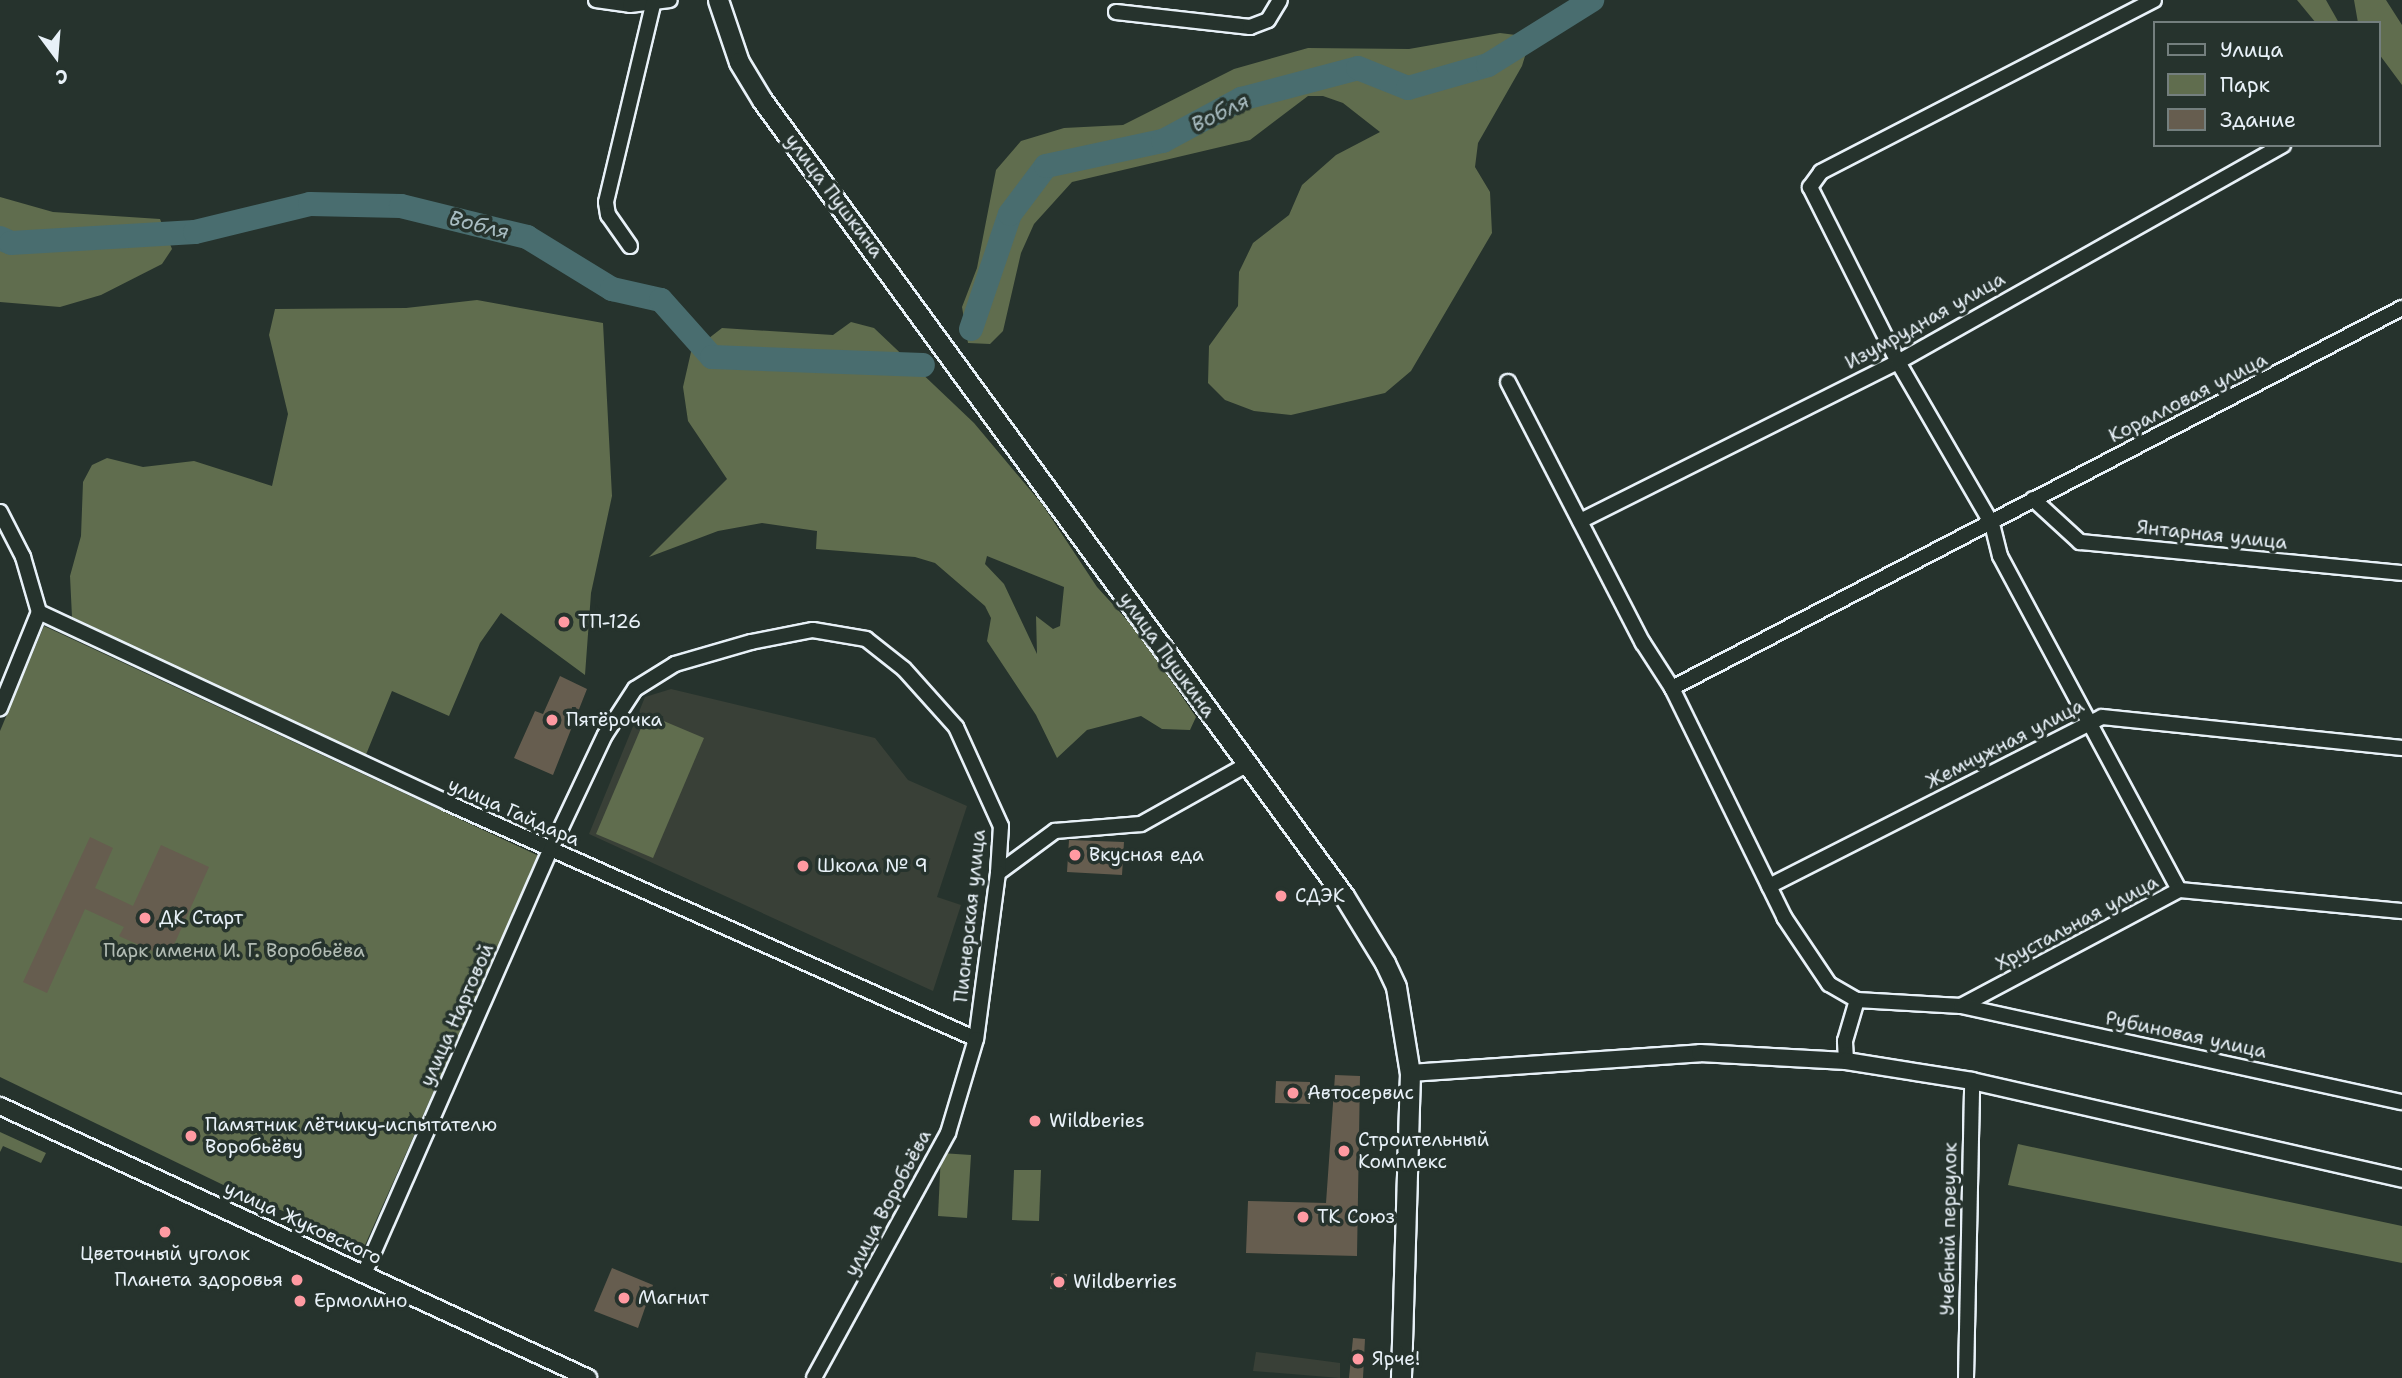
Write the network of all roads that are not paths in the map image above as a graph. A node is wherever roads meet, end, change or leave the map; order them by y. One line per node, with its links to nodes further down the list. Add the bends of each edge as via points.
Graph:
1 (596, 0): 6 (street)
2 (670, 0): 6 (street)
3 (718, 0): 23 (main road, улица Пушкина, via 739,62 762,100)
4 (1280, 0): 7 (street, via 1268,20 1250,27)
5 (2154, 0): 11 (street, via 1821,172 1810,187)
6 (653, 4): 9 (street, via 606,201 608,215)
7 (1116, 12)
8 (2279, 147): 11 (street, Изумрудная улица)
9 (630, 246)
10 (2402, 308): 13 (street, Коралловая улица)
11 (1898, 362): 15 (street, Изумрудная улица); 16 (street)
12 (1508, 382): 15 (street)
13 (2033, 499): 16 (street, Коралловая улица); 17 (street, Янтарная улица, via 2080,541)
14 (0, 512): 18 (street, via 23,557)
15 (1580, 521): 19 (street)
16 (1992, 524): 19 (street); 21 (street, via 2000,556)
17 (2402, 573)
18 (39, 611): 20 (street); 24 (street, улица Гайдара)
19 (1672, 688): 26 (street)
20 (0, 708)
21 (2090, 721): 22 (street, Жемчужная улица, via 2118,715); 26 (street, Жемчужная улица); 27 (street)
22 (2402, 748)
23 (1246, 765): 25 (street, via 1141,824 1055,831); 33 (main road, улица Пушкина, via 1344,896 1385,963 1396,987)
24 (551, 849): 25 (street, Пионерская улица, via 605,735 635,690 675,664 813,630 866,639 904,669 956,727 1001,826); 31 (street, улица Гайдара); 38 (street, улица Нартовой)
25 (998, 873): 31 (street, Пионерская улица)
26 (1769, 886): 29 (street, via 1820,974)
27 (2179, 890): 28 (street, Хрустальная улица); 30 (street, Хрустальная улица)
28 (2402, 911)
29 (1857, 1000): 30 (street); 32 (street, via 1845,1041)
30 (1961, 1006): 35 (street, Рубиновая улица)
31 (976, 1039): 40 (street, улица Воробьёва, via 948,1133)
32 (1846, 1061): 33 (street, via 1700,1053); 34 (street)
33 (1410, 1073): 41 (main road, улица Пушкина)
34 (1972, 1081): 37 (street); 42 (street, Учебный переулок)
35 (2402, 1102)
36 (0, 1106): 38 (street, улица Жуковского)
37 (2402, 1179)
38 (364, 1274): 39 (street, улица Жуковского)
39 (588, 1378)
40 (814, 1378)
41 (1401, 1378)
42 (1966, 1378)

